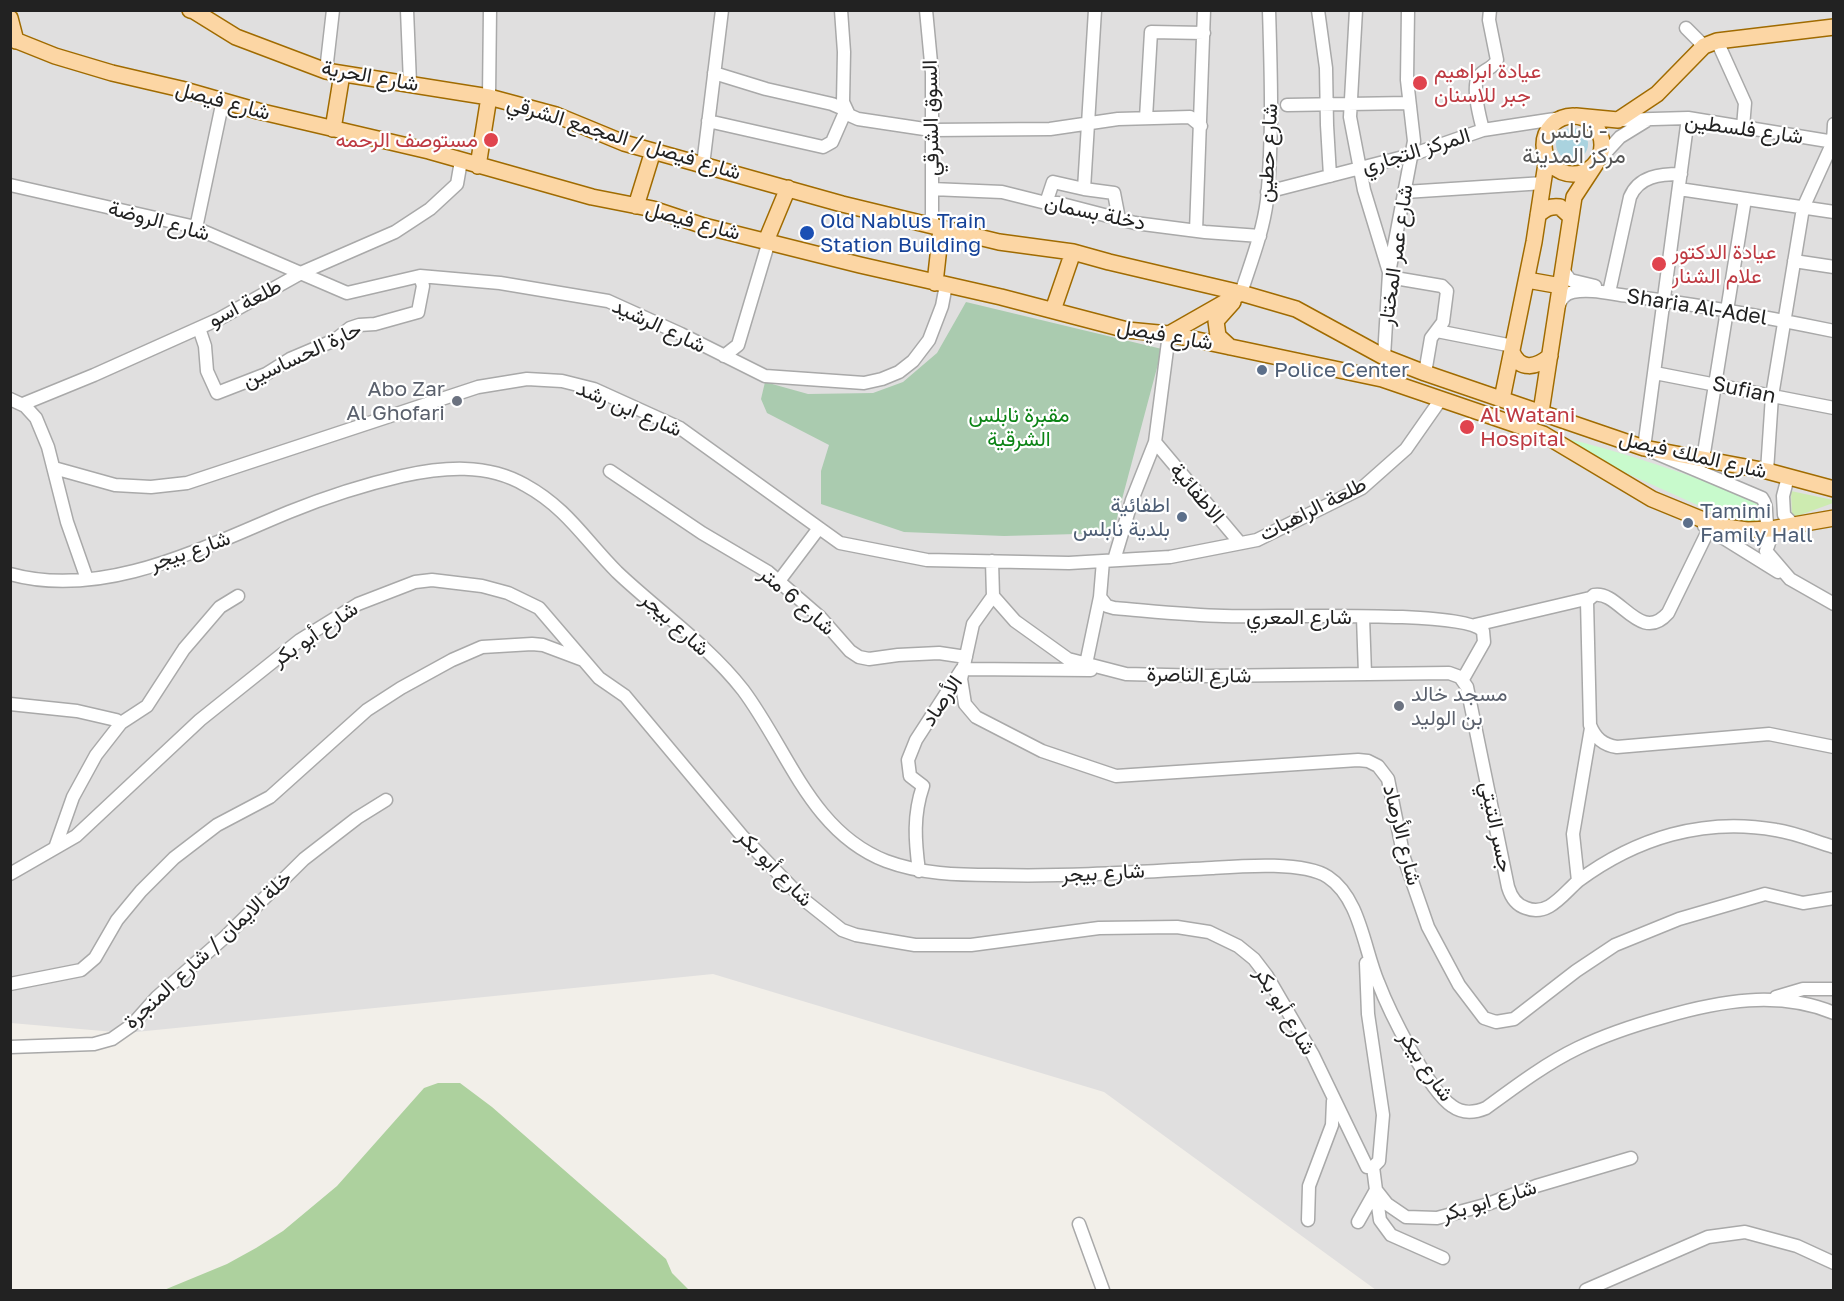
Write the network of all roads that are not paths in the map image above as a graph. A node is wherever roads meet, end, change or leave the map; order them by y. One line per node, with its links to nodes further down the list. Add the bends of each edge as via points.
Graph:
1 (190, 10): 21 (main road, شارع الحرية, via 236,37)
2 (333, 10): 21 (street)
3 (407, 10): 24 (street)
4 (490, 10): 26 (street)
5 (722, 10): 22 (street)
6 (841, 10): 32 (street)
7 (926, 10): 45 (street, السوق الشرقي, via 932,73)
8 (1095, 10): 40 (street)
9 (1204, 10): 18 (street)
10 (1269, 10): 64 (street, شارع حطين)
11 (1318, 10): 29 (street)
12 (1356, 10): 30 (street)
13 (1408, 10): 28 (street, شارع عمر المختار)
14 (1490, 10): 46 (street, via 1497,60 1475,84)
15 (10, 18): 19 (main road)
16 (1833, 27): 20 (main road)
17 (1686, 28): 20 (street)
18 (1204, 33): 34 (street, via 1151,32); 42 (street)
19 (14, 39): 27 (main road, شارع فيصل, via 112,73)
20 (1710, 44): 25 (main road); 43 (street, via 1745,103)
21 (326, 71): 23 (main road, شارع الحرية)
22 (714, 73): 32 (street); 39 (street)
23 (342, 74): 24 (main road, شارع الحرية); 44 (main road)
24 (410, 83): 26 (main road, شارع الحرية)
25 (1657, 94): 36 (main road); 38 (street, via 1650,108)
26 (489, 97): 48 (main road, شارع فيصل / المجمع الشرقي, via 556,115); 54 (main road)
27 (222, 100): 44 (main road, شارع فيصل); 75 (street)
28 (1409, 103): 30 (street); 49 (street, شارع عمر المختار)
29 (1327, 104): 30 (street); 31 (street); 57 (street)
30 (1351, 104): 55 (street)
31 (1287, 105)
32 (846, 110): 39 (street, via 833,140 825,146); 45 (street, via 858,119)
33 (1572, 117): 36 (main road); 46 (street, المركز التجاري); 50 (main road, via 1560,120 1548,132); 52 (main road, via 1585,119 1599,131 1602,149)
34 (1146, 118): 40 (street); 42 (street, via 1190,117)
35 (1688, 118): 38 (street, شارع فلسطين); 43 (street, شارع فلسطين); 56 (street)
36 (1618, 120): 37 (street, شارع فلسطين)
37 (1646, 120): 38 (street, شارع فلسطين); 52 (street, via 1620,137)
38 (1661, 120)
39 (708, 121): 53 (street)
40 (1088, 122): 45 (street, via 1050,129); 61 (street)
41 (1833, 124): 47 (street)
42 (1201, 126): 76 (street)
43 (1743, 127): 47 (street, شارع فلسطين)
44 (333, 129): 51 (main road, شارع فيصل)
45 (931, 130): 60 (street, السوق الشرقي)
46 (1483, 130): 49 (street, المركز التجاري)
47 (1833, 142): 69 (street)
48 (653, 151): 53 (main road, شارع فيصل / المجمع الشرقي); 68 (main road)
49 (1412, 155): 55 (street, المركز التجاري); 65 (street, شارع عمر المختار)
50 (1547, 158): 52 (main road, via 1569,174 1587,171); 58 (main road)
51 (461, 161): 54 (main road, شارع فيصل); 83 (street, طلعة اسو, via 457,184 430,209 395,232)
52 (1596, 162): 72 (main road, via 1574,197)
53 (703, 165): 63 (main road, شارع فيصل / المجمع الشرقي)
54 (478, 166): 68 (main road, شارع فيصل)
55 (1360, 168): 57 (street, المركز التجاري); 84 (street)
56 (1681, 174): 62 (street); 89 (street, via 1648,178 1635,186)
57 (1330, 176): 64 (street, المركز التجاري)
58 (1544, 183): 65 (street); 71 (main road)
59 (10, 185): 75 (street, شارع الروضة)
60 (932, 189): 67 (street, دخلة بسمان, via 1002,192); 74 (street, السوق الشرقي)
61 (1084, 189): 67 (street, via 1053,182); 73 (street, via 1114,193)
62 (1679, 189): 66 (street); 92 (street)
63 (791, 190): 74 (main road, شارع فيصل / المجمع الشرقي); 78 (main road)
64 (1267, 192): 77 (street, شارع حطين)
65 (1405, 192): 84 (street, شارع عمر المختار)
66 (1745, 199): 69 (street); 94 (street)
67 (1046, 203): 73 (street, دخلة بسمان)
68 (636, 206): 78 (main road, شارع فيصل)
69 (1803, 208): 70 (street); 80 (street)
70 (1833, 212)
71 (1538, 215): 72 (main road, via 1552,206 1560,207); 86 (main road)
72 (1571, 218): 82 (main road)
73 (1119, 219): 76 (street, دخلة بسمان)
74 (937, 227): 79 (main road, شارع فيصل / المجمع الشرقي, via 999,242); 87 (main road)
75 (196, 228): 83 (street, شارع الروضة)
76 (1196, 231): 77 (street, دخلة بسمان)
77 (1260, 236): 91 (street, شارع حطين)
78 (771, 242): 87 (main road, شارع فيصل); 105 (street, via 738,345)
79 (1078, 253): 91 (main road, شارع فيصل / المجمع الشرقي); 95 (main road)
80 (1794, 261): 81 (street); 96 (street)
81 (1833, 267)
82 (1563, 270): 88 (main road); 90 (street, via 1570,280)
83 (303, 272): 85 (street, شارع الرشيد, via 347,293); 98 (street, طلعة اسو)
84 (1389, 275): 99 (street, via 1442,286 1447,291 1443,322); 106 (street, شارع عمر المختار)
85 (420, 276): 98 (street, حارة الحساسين, via 423,296 418,312 350,328 335,340 266,374 217,393 207,371); 105 (street, شارع الرشيد, via 500,283 608,301)
86 (1527, 280): 88 (main road); 103 (main road)
87 (941, 284): 95 (main road, شارع فيصل); 105 (street, شارع الرشيد, via 942,306 920,355 882,380 864,383 765,376)
88 (1561, 286): 93 (main road)
89 (1610, 288): 90 (street, Sharia Al-Adel); 92 (street, Sharia Al-Adel)
90 (1596, 289): 92 (street, Sharia Al-Adel); 93 (street, via 1568,293)
91 (1241, 293): 101 (main road); 102 (main road, via 1216,321 1218,336); 106 (main road, شارع الملك فيصل, via 1296,309)
92 (1665, 298): 94 (street, Sharia Al-Adel); 107 (street)
93 (1558, 307): 104 (main road)
94 (1727, 308): 96 (street, Sharia Al-Adel); 109 (street)
95 (1058, 311): 101 (main road, شارع فيصل, via 1127,330)
96 (1784, 318): 97 (street, Sharia Al-Adel); 100 (street, Sharia Al-Adel); 110 (street)
97 (1833, 325)
98 (199, 328): 114 (street, طلعة اسو)
99 (1437, 331): 103 (street); 108 (street, via 1431,338)
100 (1833, 331)
101 (1169, 334): 102 (main road, شارع فيصل); 117 (street)
102 (1230, 346): 112 (main road, شارع فيصل, via 1382,379)
103 (1512, 349): 104 (main road, via 1521,365 1539,365); 113 (main road)
104 (1550, 356): 116 (main road)
105 (724, 357)
106 (1384, 357): 108 (main road, شارع الملك فيصل)
107 (1654, 373): 109 (street, Sufian); 118 (street)
108 (1425, 374): 113 (main road, شارع الملك فيصل)
109 (1715, 384): 110 (street, Sufian); 119 (street)
110 (1772, 396): 115 (street, Sufian); 122 (street)
111 (10, 399): 114 (street)
112 (1441, 399): 125 (main road, via 1543,434 1652,499); 132 (street, طلعة الراهبات, via 1407,449 1362,488 1257,540)
113 (1502, 399): 116 (main road, شارع الملك فيصل)
114 (23, 405): 120 (street, via 36,418)
115 (1833, 408)
116 (1540, 412): 118 (main road, شارع الملك فيصل)
117 (1155, 442): 132 (street, الاطفائية); 135 (street)
118 (1644, 448): 119 (main road, شارع الملك فيصل); 130 (street, via 1757,495 1765,502)
119 (1703, 459): 122 (main road, شارع الملك فيصل)
120 (54, 468): 128 (street, شارع ابن رشد, via 115,484 151,487 187,483 478,387 527,380 562,381 594,389 680,428); 137 (street)
121 (610, 471): 138 (street, شارع 6 متر)
122 (1767, 471): 123 (main road, شارع الملك فيصل)
123 (1788, 477): 124 (main road, شارع الملك فيصل); 127 (street, via 1784,515)
124 (1833, 489)
125 (1684, 512): 129 (street); 130 (main road, via 1718,526)
126 (1830, 518): 127 (main road)
127 (1794, 525): 130 (main road)
128 (819, 528): 134 (street, شارع ابن رشد, via 840,543 927,560); 138 (street)
129 (1709, 529): 131 (street); 142 (street, via 1668,613 1658,621 1642,621 1603,594)
130 (1771, 529): 133 (street)
131 (1720, 537): 133 (street); 143 (street)
132 (1240, 543): 135 (street, طلعة الراهبات, via 1170,557)
133 (1767, 551): 143 (street, via 1790,579)
134 (992, 561): 135 (street, شارع ابن رشد); 140 (street)
135 (1109, 561): 141 (street)
136 (10, 574): 137 (street, شارع بيجر, via 44,580)
137 (87, 579): 160 (street, شارع بيجر, via 180,557 328,497 384,480 440,469 498,472 527,485 566,514 615,570 722,667 758,712 801,786 832,825 874,856)
138 (779, 581): 147 (street, شارع 6 متر, via 859,657 939,652)
139 (238, 596): 153 (street, via 220,607 184,649 147,706)
140 (993, 596): 147 (street, شارع الأرصاد, via 973,624); 148 (street, شارع الناصرة, via 1015,621 1068,659)
141 (1100, 597): 144 (street, شارع المعري, via 1114,608 1225,616); 148 (street)
142 (1590, 598): 145 (street); 154 (street, via 1587,605)
143 (1833, 604)
144 (1363, 617): 145 (street, شارع المعري, via 1425,617); 150 (street)
145 (1475, 625): 151 (street, via 1483,631 1484,642)
146 (585, 660): 158 (street, شارع أبو بكر, via 538,608 520,598 471,584 415,582 358,603 300,640 200,720 76,836); 165 (street, via 543,645 482,647 401,688 367,710 270,797 217,825 174,858 141,891 95,958 81,970); 170 (street, شارع أبو بكر, via 599,678 626,696 743,837 803,899 842,930 915,945 971,945 1099,928 1177,927 1209,932 1238,946 1261,967)
147 (964, 663): 149 (street, الأرصاد); 160 (street, الأرصاد, via 916,740 908,760 910,776 923,786 915,824); 163 (street, شارع الأرصاد, via 961,679 965,704 976,717 1042,751 1116,776 1358,760 1378,766 1388,779 1404,858 1428,927 1459,985 1484,1018 1491,1021 1514,1019 1615,945 1678,919 1765,894 1803,903)
148 (1086, 664): 149 (street, شارع الناصرة)
149 (1113, 670): 150 (street, شارع الناصرة, via 1126,674 1207,676)
150 (1365, 674): 151 (street, شارع الناصرة, via 1449,673)
151 (1463, 679): 162 (street, جسر التيتي, via 1512,897 1524,908 1540,910 1556,903)
152 (10, 704): 153 (street, via 77,711)
153 (121, 723): 158 (street, via 96,754 79,786)
154 (1591, 728): 155 (street, via 1612,746 1769,734); 162 (street, via 1573,834)
155 (1833, 747)
156 (386, 800): 169 (street, خلة الايمان / شارع المنجرة, via 304,859 132,1025 112,1039 94,1044)
157 (1833, 847): 162 (street, جسر التيتي, via 1761,827 1699,828 1638,845)
158 (56, 848): 161 (street, شارع أبو بكر)
159 (1228, 867): 160 (street, شارع بيجر, via 1030,876); 164 (street, شارع بيكر, via 1306,868 1324,874 1345,895)
160 (919, 871)
161 (10, 874)
162 (1578, 882)
163 (1833, 898)
164 (1365, 947): 167 (street, شارع بيكر, via 1387,1004 1416,1059 1446,1102 1467,1112 1486,1108 1547,1065 1607,1035 1701,1006); 172 (street, via 1368,1014 1383,1115 1379,1161)
165 (10, 984)
166 (1833, 989): 167 (street, via 1803,989)
167 (1766, 999): 168 (street)
168 (1833, 1013)
169 (10, 1047)
170 (1333, 1097): 172 (street, شارع أبو بكر, via 1367,1167); 174 (street, via 1332,1125 1309,1186)
171 (1631, 1158): 173 (street, شارع ابو بكر, via 1437,1218 1406,1217 1387,1204)
172 (1373, 1167): 173 (street)
173 (1376, 1190): 175 (street); 177 (street, via 1380,1220 1391,1235)
174 (1308, 1220)
175 (1358, 1222)
176 (1079, 1224): 179 (street)
177 (1443, 1258)
178 (1833, 1263): 180 (street, via 1797,1246 1745,1232 1708,1237)
179 (1103, 1290)
180 (1586, 1290)

